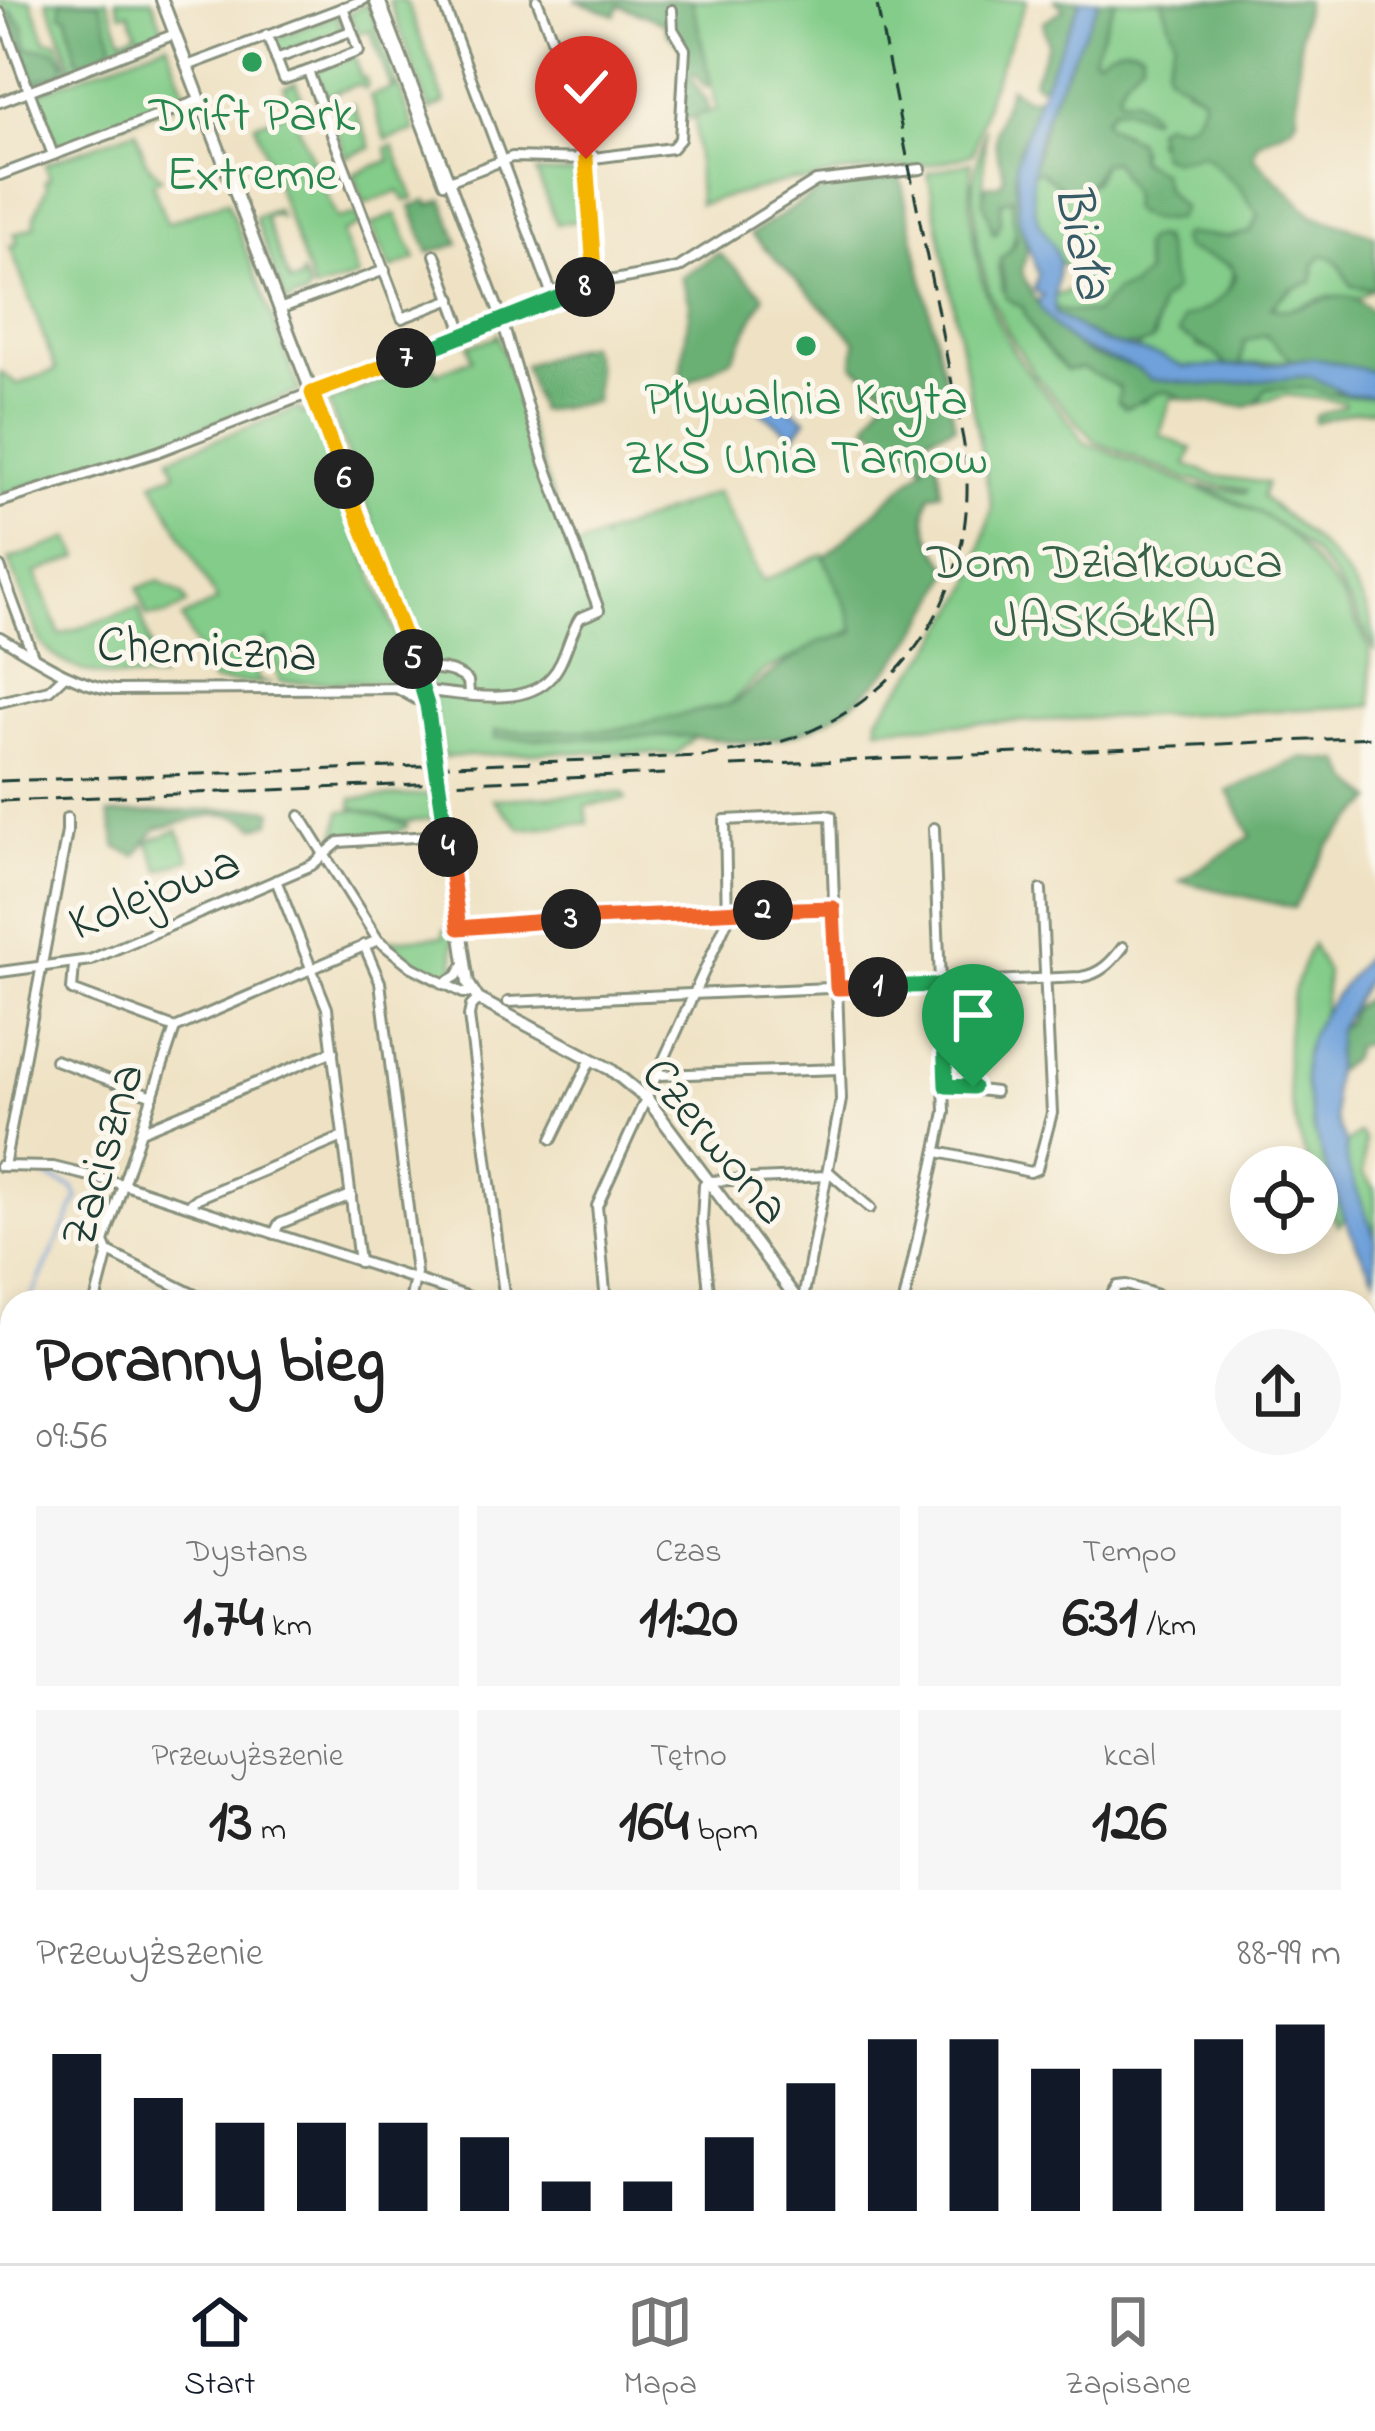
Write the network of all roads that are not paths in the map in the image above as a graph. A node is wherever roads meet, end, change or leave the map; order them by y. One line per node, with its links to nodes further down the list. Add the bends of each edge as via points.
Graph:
1 (162, 0): 10 (main road)
2 (363, 0): 6 (street)
3 (377, 0): 23 (street)
4 (442, 0): 20 (street)
5 (537, 0): 19 (street, via 584,121)
6 (343, 7): 9 (street); 11 (street)
7 (672, 10): 19 (street, via 685,50 680,139 672,148)
8 (0, 14): 15 (street)
9 (352, 31): 12 (street); 14 (street, via 359,51)
10 (175, 34): 13 (main road); 15 (street)
11 (267, 35): 12 (street); 13 (street)
12 (276, 59): 14 (street, via 284,80)
13 (187, 66): 16 (main road)
14 (308, 71): 25 (street)
15 (29, 91): 17 (street); 18 (street)
16 (200, 100): 18 (street); 29 (main road)
17 (0, 102)
18 (53, 155): 22 (street)
19 (586, 159): 20 (street); 26 (street)
20 (502, 161): 23 (street); 28 (street)
21 (921, 169): 26 (street, via 815,182 687,264)
22 (0, 176)
23 (447, 182): 30 (street)
24 (435, 255): 27 (street)
25 (385, 270): 27 (street, via 402,318); 29 (street)
26 (593, 284): 28 (street)
27 (452, 299): 31 (street)
28 (554, 300): 30 (street)
29 (279, 309): 32 (main road)
30 (500, 320): 31 (street); 41 (street, Chemiczna, via 599,610 580,618 561,662 537,689)
31 (464, 334): 32 (street)
32 (312, 393): 33 (street); 37 (main road)
33 (0, 502)
34 (0, 567): 36 (street)
35 (0, 637): 36 (street, Chemiczna)
36 (33, 656): 38 (street, Chemiczna)
37 (417, 669): 39 (street); 40 (main road); 41 (street, via 462,675)
38 (65, 675): 39 (street, Chemiczna, via 114,690); 42 (street, via 49,690)
39 (397, 689): 40 (street, Chemiczna); 43 (street)
40 (423, 689): 41 (street, Chemiczna); 43 (main road)
41 (469, 693)
42 (0, 702)
43 (427, 705): 53 (main road)
44 (300, 816): 48 (street, Czerwona)
45 (67, 818): 60 (street)
46 (934, 828): 64 (street)
47 (429, 836): 48 (street, Kolejowa, via 339,842)
48 (325, 854): 49 (street, Kolejowa); 54 (street, Czerwona)
49 (276, 880): 57 (street, Kolejowa); 59 (street)
50 (1041, 890): 62 (street)
51 (833, 908): 52 (street); 52 (street, via 831,816 725,820); 65 (street)
52 (729, 912): 53 (street); 66 (street)
53 (459, 928): 58 (main road)
54 (378, 940): 55 (street); 63 (street, Czerwona)
55 (364, 945): 59 (street); 95 (street, via 380,982)
56 (1123, 947): 62 (street, via 1093,975)
57 (74, 965): 60 (street, Kolejowa); 69 (street, via 72,990)
58 (463, 966): 63 (street); 67 (main road)
59 (314, 967): 69 (street); 70 (street)
60 (39, 968): 61 (street, Kolejowa); 79 (street)
61 (0, 972)
62 (1046, 980): 64 (street); 83 (street, via 1052,1113 1037,1169)
63 (443, 984): 67 (street, Czerwona)
64 (942, 985): 65 (street); 75 (street)
65 (837, 988): 66 (street); 73 (street)
66 (697, 994): 68 (street); 74 (street)
67 (476, 996): 71 (main road, Czerwona); 100 (street, via 469,1013)
68 (508, 1002)
69 (176, 1028): 77 (street, Zaciszna)
70 (333, 1051): 80 (street); 81 (street)
71 (591, 1059): 78 (main road, Czerwona); 82 (street)
72 (56, 1060): 77 (street)
73 (840, 1069): 74 (street); 85 (street)
74 (659, 1076): 78 (street)
75 (946, 1086): 76 (street); 83 (street)
76 (994, 1092)
77 (153, 1096): 80 (street, Zaciszna)
78 (648, 1100): 86 (main road, Czerwona); 101 (street, via 597,1206)
79 (5, 1118): 84 (street)
80 (141, 1131): 87 (street, Zaciszna)
81 (343, 1137): 88 (street); 90 (street)
82 (551, 1139)
83 (938, 1152): 105 (street)
84 (2, 1166): 87 (street, via 53,1167)
85 (828, 1174): 86 (street); 89 (street); 91 (street); 104 (street)
86 (710, 1181): 102 (street, via 701,1197); 103 (main road, Czerwona)
87 (122, 1184): 90 (street); 93 (street, Zaciszna)
88 (351, 1195): 92 (street, via 279,1224); 94 (street)
89 (854, 1198)
90 (189, 1205): 92 (street)
91 (869, 1208)
92 (274, 1234): 94 (street)
93 (108, 1252): 96 (street, Zaciszna); 97 (street)
94 (359, 1263): 95 (street)
95 (416, 1279): 98 (street); 99 (street)
96 (98, 1290)
97 (185, 1290)
98 (413, 1290)
99 (449, 1290)
100 (504, 1290)
101 (604, 1290)
102 (709, 1290)
103 (791, 1290)
104 (805, 1290)
105 (907, 1290)
106 (1113, 1290): 107 (street)
107 (1142, 1290)

